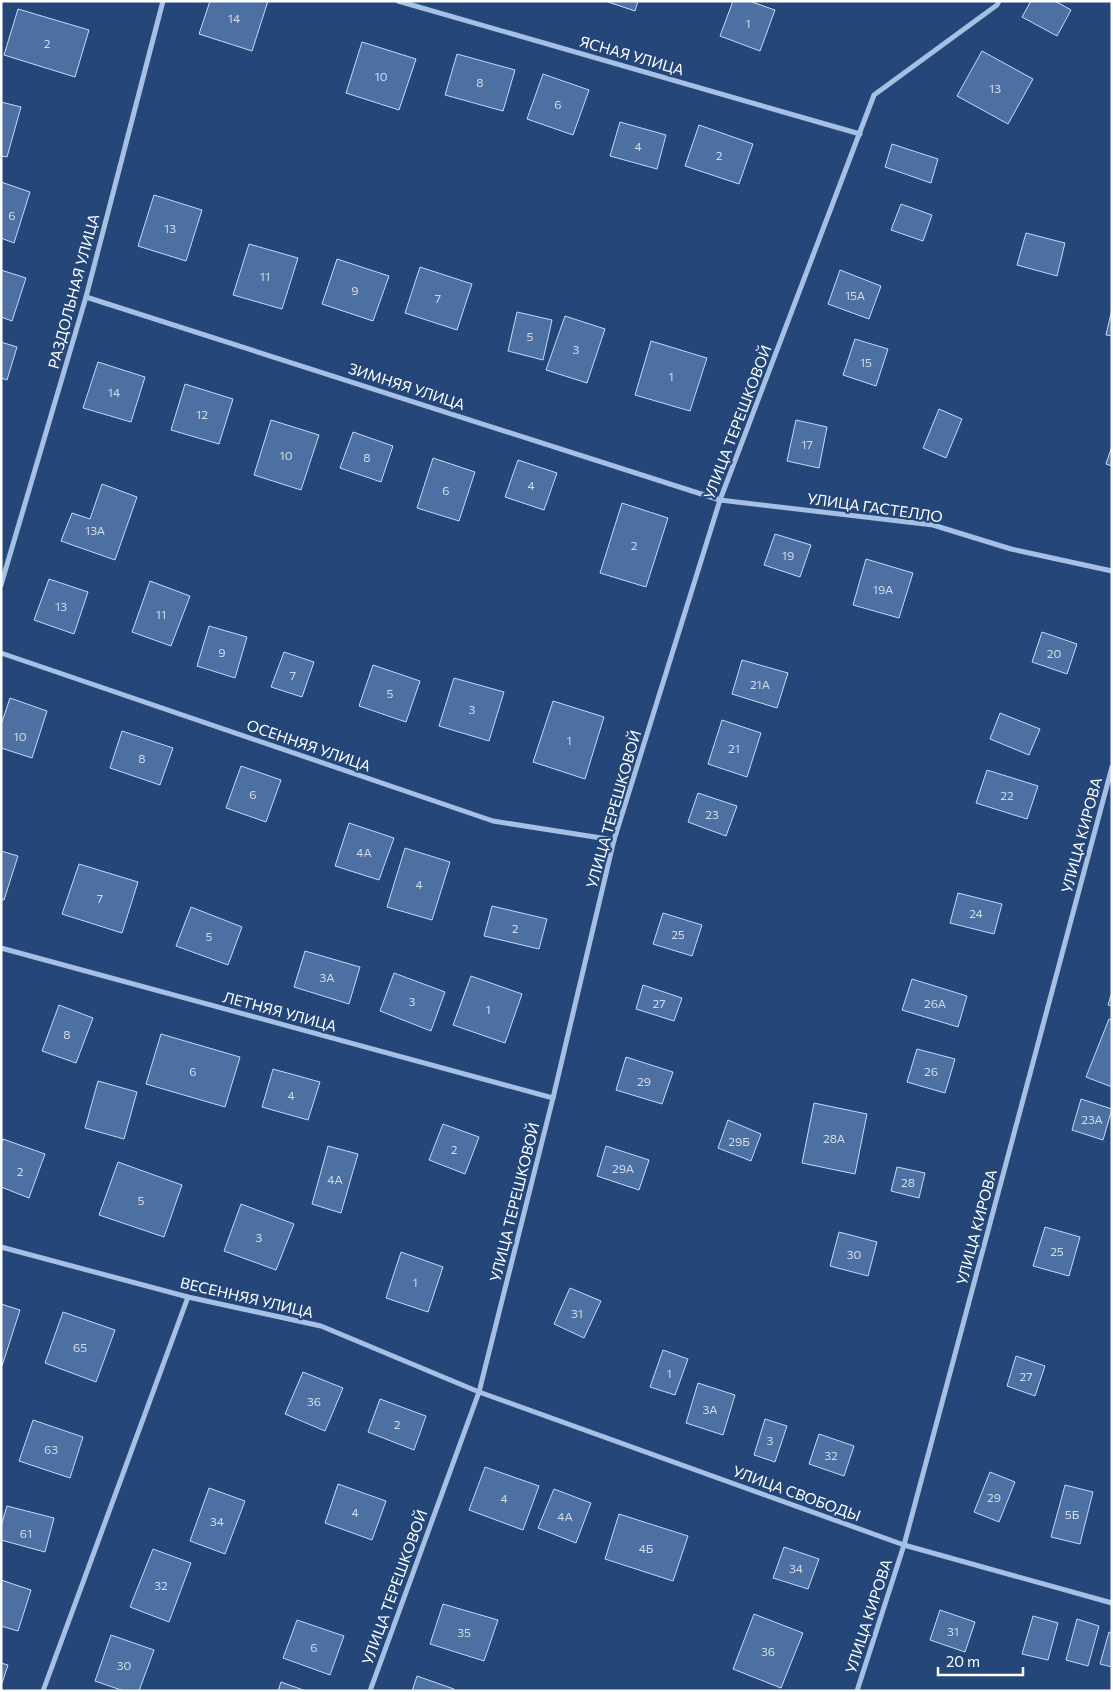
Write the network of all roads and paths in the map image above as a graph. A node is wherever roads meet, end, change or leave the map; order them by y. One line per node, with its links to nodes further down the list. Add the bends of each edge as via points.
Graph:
1 (163, 1): 5 (street, РАЗДОЛЬНАЯ УЛИЦА)
2 (398, 1): 4 (street, ЯСНАЯ УЛИЦА)
3 (999, 1): 4 (street, УЛИЦА ТЕРЕШКОВОЙ, via 874,96)
4 (860, 134): 6 (street, УЛИЦА ТЕРЕШКОВОЙ)
5 (86, 297): 6 (street, ЗИМНЯЯ УЛИЦА); 8 (street, РАЗДОЛЬНАЯ УЛИЦА)
6 (720, 500): 7 (street, УЛИЦА ГАСТЕЛЛО, via 933,525 1011,548); 11 (street, УЛИЦА ТЕРЕШКОВОЙ)
7 (1112, 571)
8 (1, 585)
9 (1, 653): 11 (street, ОСЕННЯЯ УЛИЦА, via 493,821)
10 (1112, 767): 17 (street, УЛИЦА КИРОВА)
11 (614, 840): 13 (street, УЛИЦА ТЕРЕШКОВОЙ)
12 (1, 948): 13 (street, ЛЕТНЯЯ УЛИЦА)
13 (553, 1098): 16 (street, УЛИЦА ТЕРЕШКОВОЙ)
14 (1, 1247): 15 (street, ВЕСЕННЯЯ УЛИЦА)
15 (188, 1297): 16 (street, ВЕСЕННЯЯ УЛИЦА, via 321,1326); 19 (street)
16 (479, 1392): 17 (street, УЛИЦА СВОБОДЫ); 20 (street, УЛИЦА ТЕРЕШКОВОЙ)
17 (904, 1546): 18 (street, УЛИЦА СВОБОДЫ); 21 (street, УЛИЦА КИРОВА)
18 (1112, 1603)
19 (43, 1691)
20 (370, 1691)
21 (856, 1691)

